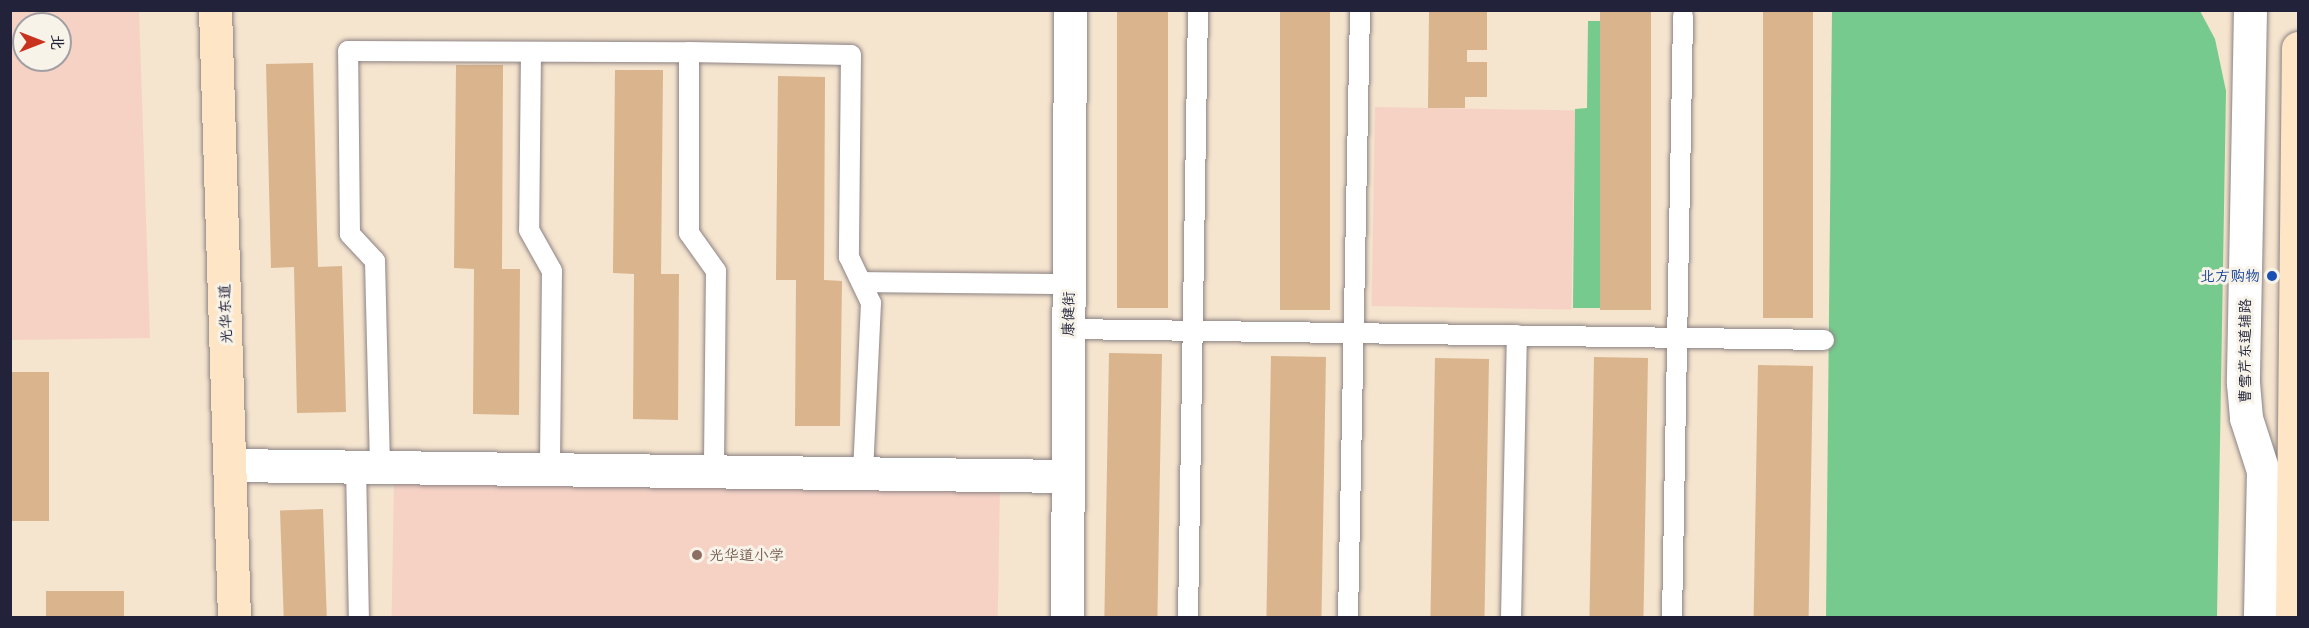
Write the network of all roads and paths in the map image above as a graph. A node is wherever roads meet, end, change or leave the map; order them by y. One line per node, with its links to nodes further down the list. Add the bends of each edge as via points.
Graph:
1 (215, 10): 18 (main road, 光华东道)
2 (1070, 10): 11 (street, 康健街)
3 (1198, 10): 13 (lane)
4 (1360, 10): 14 (lane)
5 (2250, 10): 31 (street, 曹雪芹东道辅路, via 2243,383 2246,418 2263,471)
6 (1683, 16): 16 (lane)
7 (2298, 48): 32 (main road)
8 (531, 52): 9 (lane); 19 (lane, via 348,51 350,234 375,261); 20 (lane, via 529,230 552,271)
9 (689, 52): 10 (lane, via 851,55 849,257); 21 (lane, via 689,233 716,271)
10 (862, 282): 11 (lane); 22 (lane, via 871,303)
11 (1069, 284): 12 (street, 康健街)
12 (1068, 329): 13 (lane); 23 (street, 康健街)
13 (1193, 331): 14 (lane); 27 (lane)
14 (1356, 333): 15 (lane); 28 (lane)
15 (1517, 336): 16 (lane); 29 (lane)
16 (1678, 338): 17 (lane); 30 (lane)
17 (1824, 340)
18 (229, 465): 19 (street); 24 (main road, 光华东道)
19 (368, 466): 20 (street); 25 (lane)
20 (550, 469): 21 (street)
21 (714, 470): 22 (street)
22 (863, 473): 23 (street)
23 (1068, 476): 26 (street, 康健街)
24 (234, 618)
25 (359, 618)
26 (1067, 618)
27 (1188, 618)
28 (1348, 618)
29 (1511, 618)
30 (1672, 618)
31 (2260, 618)
32 (2292, 618)

